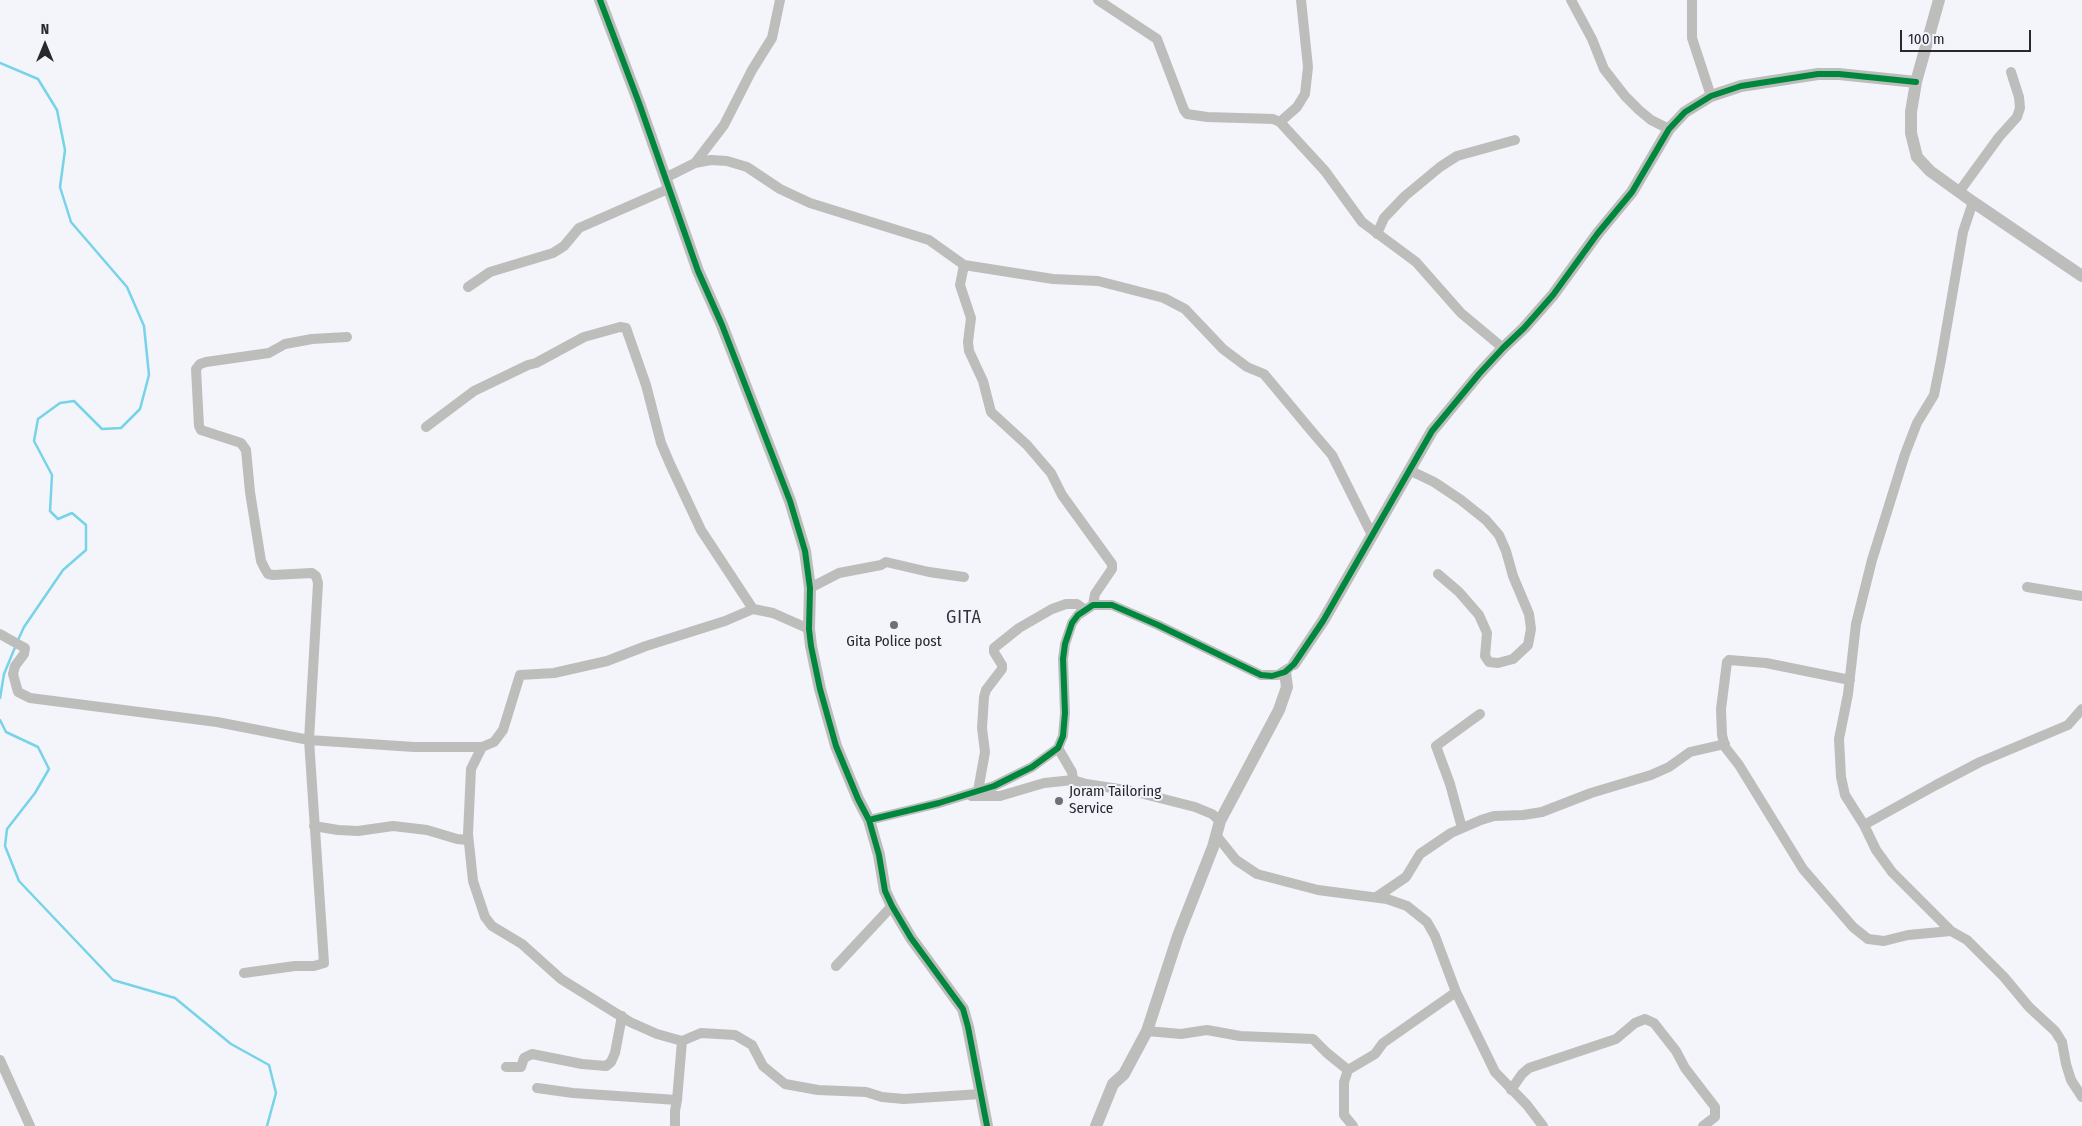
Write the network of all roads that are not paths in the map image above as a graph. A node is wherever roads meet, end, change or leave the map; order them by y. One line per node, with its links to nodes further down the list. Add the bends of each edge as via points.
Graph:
1 (600, 0): 15 (street)
2 (780, 0): 14 (street, via 772,38 724,125)
3 (1098, 0): 11 (street, via 1157,39 1187,114)
4 (1301, 0): 11 (street, via 1308,67 1305,94 1297,107)
5 (1571, 0): 12 (street, via 1604,69 1640,110)
6 (1692, 0): 10 (street, via 1692,38)
7 (1939, 0): 9 (street)
8 (2011, 72): 16 (street, via 2019,97 2017,116)
9 (1916, 82): 10 (street, via 1818,74 1741,86); 16 (street, via 1911,133 1917,157)
10 (1711, 96): 12 (street, via 1685,112)
11 (1280, 122): 18 (street, via 1325,170 1362,222)
12 (1669, 129): 23 (street, via 1632,192 1552,295)
13 (1515, 140): 18 (street, via 1457,156 1440,167 1384,218)
14 (695, 163): 15 (street); 19 (street, via 727,161 746,168 780,190 810,202 929,240)
15 (666, 183): 21 (street, via 579,228 564,246 553,253 490,272); 30 (street, via 790,501 805,550)
16 (1959, 192): 17 (street)
17 (1973, 202): 20 (street); 37 (street, via 1962,232 1934,395 1914,431 1879,535 1856,624)
18 (1377, 234): 23 (street, via 1416,262 1461,313)
19 (964, 265): 26 (street, via 1045,278 1098,281 1164,298 1185,309 1223,348 1247,367 1264,374 1332,455); 32 (street, via 960,285 971,318 969,350 983,381 991,412 1027,445 1051,473 1062,495 1112,564)
20 (2082, 276)
21 (468, 287)
22 (347, 337): 40 (street, via 285,344 270,354 206,362 196,369 199,426 202,430 241,443 246,450 261,561 265,569 273,575 312,573 316,576 318,599)
23 (1503, 348): 25 (street, via 1432,431)
24 (426, 427): 33 (street, via 474,391 584,337 620,326 626,328 670,464 700,530)
25 (1409, 470): 26 (street); 27 (street, via 1461,500 1499,535 1529,614 1528,645 1513,659 1489,662 1485,656 1487,633 1479,615)
26 (1372, 535): 36 (street, via 1322,621)
27 (1438, 574)
28 (964, 577): 30 (street, via 886,562 839,573)
29 (2027, 587): 31 (street)
30 (810, 588): 34 (street)
31 (2082, 596)
32 (1088, 607): 36 (street, via 1112,605 1261,675 1272,676); 43 (street, via 1072,623 1065,644 1065,713 1063,736); 45 (street, via 1066,604 1052,609 1019,628 994,648 1002,670 984,696 982,728 985,752)
33 (753, 609): 34 (street, via 773,613); 42 (street, via 607,661 554,673 520,675 503,730 494,742)
34 (809, 629): 47 (street, via 820,689 836,746)
35 (0, 634): 40 (street, via 25,648 13,674 18,692 30,698 217,722)
36 (1289, 668): 48 (street, via 1279,710)
37 (1850, 680): 41 (street, via 1766,663 1729,660 1721,710); 49 (street, via 1839,739 1840,768 1845,795)
38 (2082, 709): 49 (street, via 2068,725 1980,762)
39 (1480, 714): 51 (street, via 1436,746)
40 (310, 740): 42 (street, via 414,747); 50 (street)
41 (1725, 744): 51 (street, via 1690,752 1651,775 1542,812 1494,816); 56 (street, via 1803,868 1853,928 1868,939 1884,941)
42 (482, 747): 53 (street, via 471,769)
43 (1058, 748): 44 (street, via 1072,772); 45 (street, via 1013,778)
44 (1072, 780): 46 (street, via 1044,783 1000,796); 48 (street, via 1195,806)
45 (978, 791): 46 (street)
46 (963, 796): 47 (street)
47 (869, 820): 55 (street, via 885,891)
48 (1220, 821): 52 (street)
49 (1864, 825): 56 (street, via 1892,872)
50 (314, 826): 53 (street, via 338,830 392,826); 58 (street, via 324,963)
51 (1462, 828): 54 (street, via 1420,854 1406,877)
52 (1216, 835): 54 (street, via 1236,860 1257,874 1318,890); 61 (street)
53 (468, 840): 60 (street, via 473,881 484,917 492,926 522,944 561,979)
54 (1378, 896): 59 (street, via 1407,906 1427,922)
55 (892, 906): 57 (street); 68 (street, via 930,966 963,1009)
56 (1951, 931): 69 (street, via 1967,940 2055,1031 2062,1042 2071,1080)
57 (836, 966)
58 (244, 973)
59 (1456, 992): 65 (street, via 1383,1043 1375,1054); 67 (street, via 1495,1072)
60 (622, 1016): 62 (street, via 642,1028); 64 (street, via 615,1053 606,1066 528,1054 521,1067)
61 (1146, 1030): 65 (street, via 1181,1034 1207,1030 1240,1036 1313,1039); 74 (street, via 1124,1074 1113,1084)
62 (682, 1041): 68 (street, via 701,1033 735,1035 752,1045 763,1066 785,1084 904,1099); 70 (street)
63 (0, 1060): 71 (street)
64 (506, 1068)
65 (1348, 1070): 75 (street, via 1344,1082 1344,1114)
66 (537, 1088): 70 (street)
67 (1511, 1090): 76 (street); 77 (street, via 1529,1068 1616,1039 1645,1019 1654,1023 1715,1107 1715,1117)
68 (980, 1094): 73 (street)
69 (2082, 1097)
70 (677, 1100): 72 (street)
71 (30, 1126)
72 (675, 1126)
73 (987, 1126)
74 (1096, 1126)
75 (1353, 1126)
76 (1543, 1126)
77 (1703, 1126)

